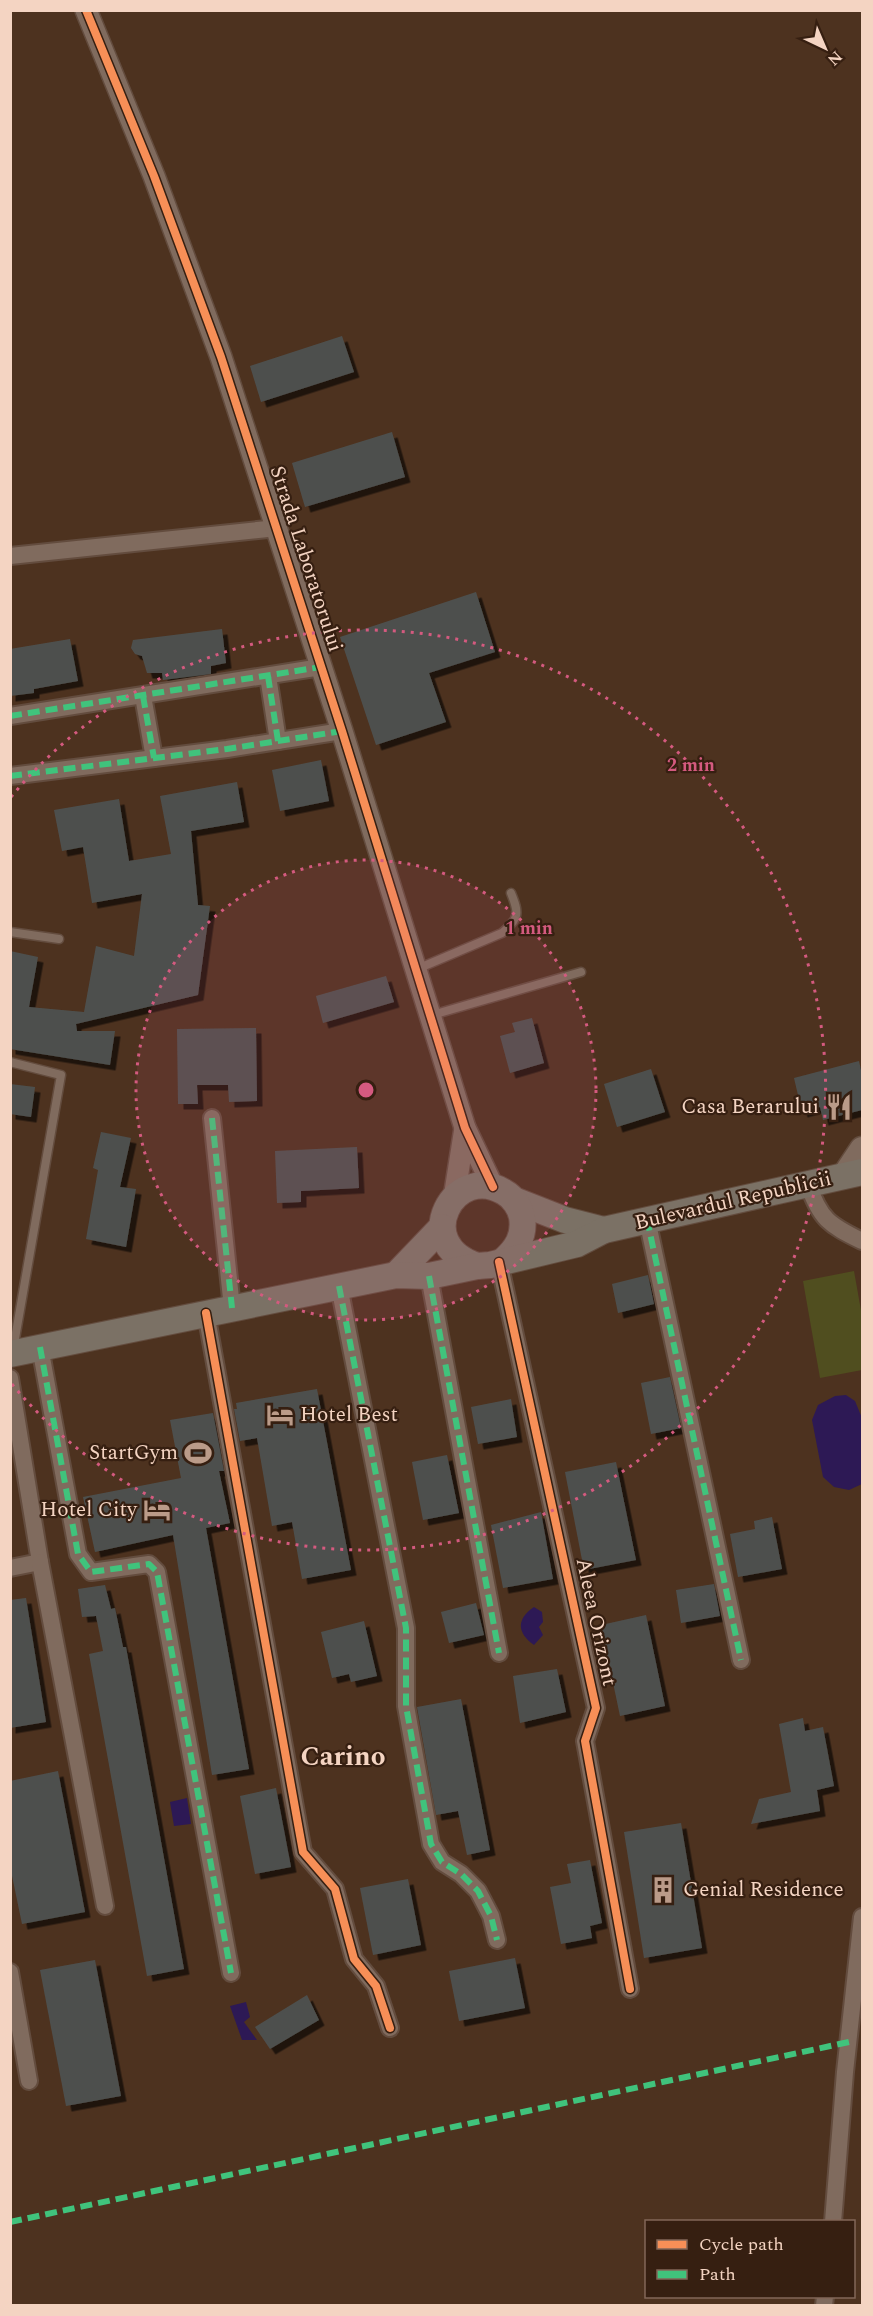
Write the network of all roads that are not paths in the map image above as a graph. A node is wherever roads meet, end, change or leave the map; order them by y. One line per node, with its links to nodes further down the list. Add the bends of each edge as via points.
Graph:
1 (86, 10): 2 (street, Strada Laboratorului, via 154,176 221,357)
2 (277, 528): 3 (street); 4 (street, Strada Laboratorului)
3 (10, 556)
4 (321, 667): 5 (street); 8 (street, Strada Laboratorului)
5 (268, 676): 6 (street); 9 (street)
6 (143, 696): 7 (street); 10 (street)
7 (10, 716)
8 (342, 731): 9 (street); 15 (street, Strada Laboratorului)
9 (278, 741): 10 (street)
10 (154, 758): 11 (street)
11 (10, 776)
12 (511, 893): 15 (lane, via 518,910 514,923 502,933)
13 (10, 932): 14 (lane)
14 (59, 939)
15 (417, 970): 17 (street, Strada Laboratorului)
16 (581, 972): 17 (lane)
17 (431, 1015): 20 (street, Strada Laboratorului)
18 (10, 1062): 38 (lane, via 61,1075)
19 (212, 1118): 35 (street)
20 (465, 1128): 24 (street, Strada Laboratorului); 25 (street)
21 (862, 1149): 22 (main road)
22 (853, 1174): 23 (main road, Bulevardul Republicii)
23 (808, 1184): 27 (main road, Bulevardul Republicii); 30 (street, via 825,1219)
24 (493, 1187): 25 (main road, via 472,1187); 26 (main road, Bulevardul Republicii)
25 (454, 1198): 28 (main road)
26 (514, 1200): 29 (main road, Bulevardul Republicii); 31 (main road, via 521,1212 521,1240 514,1252)
27 (647, 1219): 29 (main road, Bulevardul Republicii); 42 (street)
28 (442, 1227): 31 (main road, via 445,1241 463,1261); 32 (main road)
29 (604, 1230): 31 (main road, Bulevardul Republicii, via 577,1244)
30 (862, 1241)
31 (493, 1263): 33 (main road, Bulevardul Republicii); 48 (street, Aleea Orizont, via 596,1708 585,1742)
32 (396, 1275): 33 (main road, Bulevardul Republicii); 34 (main road, Bulevardul Republicii)
33 (429, 1276): 41 (street)
34 (339, 1286): 35 (main road, Bulevardul Republicii); 45 (street, via 406,1628 406,1706 431,1844 442,1862 478,1891 491,1916)
35 (232, 1308): 36 (main road, Bulevardul Republicii)
36 (206, 1313): 37 (main road, Bulevardul Republicii); 50 (street, via 303,1852 335,1889 354,1959 376,1986)
37 (40, 1347): 38 (main road, Bulevardul Republicii); 47 (street, via 78,1554 91,1572 149,1564 157,1572)
38 (11, 1362): 39 (street)
39 (40, 1562): 40 (street); 43 (street)
40 (10, 1568)
41 (499, 1653)
42 (741, 1660)
43 (105, 1906)
44 (862, 1917): 49 (street)
45 (497, 1940)
46 (10, 1972): 51 (street)
47 (231, 1973)
48 (630, 1989)
49 (858, 2002): 52 (street, via 845,2072)
50 (390, 2028)
51 (29, 2081)
52 (833, 2220)

